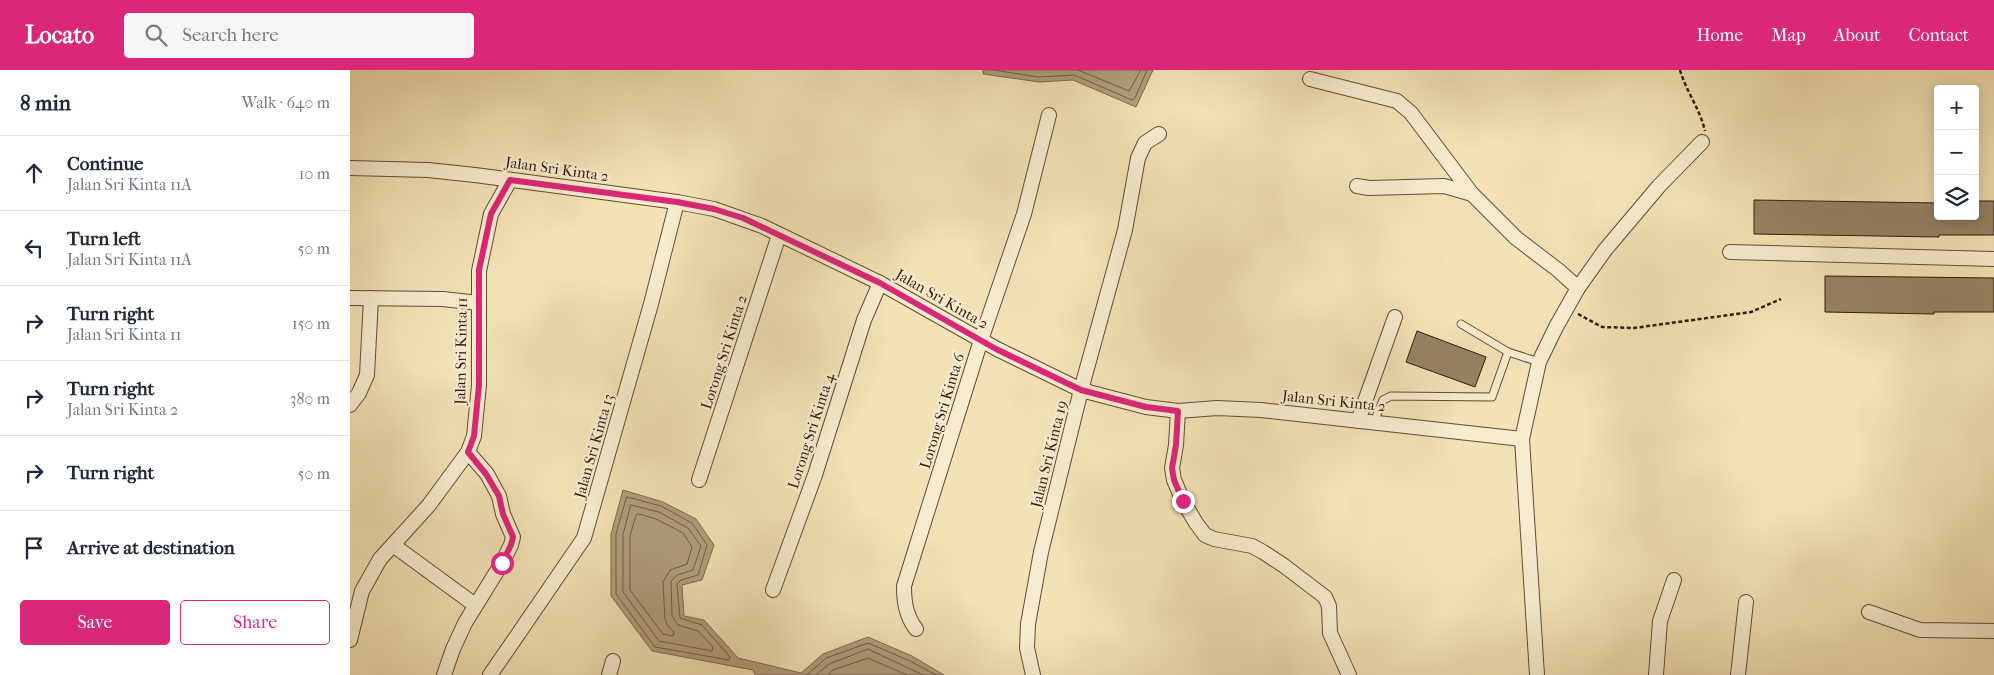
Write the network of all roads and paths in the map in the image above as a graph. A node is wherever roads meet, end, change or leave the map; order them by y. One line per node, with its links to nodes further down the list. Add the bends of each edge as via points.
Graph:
1 (1680, 70): 5 (path, via 1702,118 1705,131)
2 (1310, 79): 9 (street, via 1397,101 1411,113)
3 (1049, 115): 23 (street, Lorong Sri Kinta 6, via 1024,214)
4 (1159, 134): 26 (street, Jalan Sri Kinta 19, via 1145,143 1138,158 1124,230)
5 (1702, 142): 15 (street, via 1659,186)
6 (350, 168): 7 (street, Jalan Sri Kinta 2, via 428,170)
7 (510, 180): 10 (street, Jalan Sri Kinta 2); 19 (street, Jalan Sri Kinta 11, via 491,214 479,270)
8 (1358, 186): 9 (street, via 1444,186)
9 (1472, 194): 15 (street, via 1516,238)
10 (677, 202): 11 (street, Jalan Sri Kinta 2, via 743,218); 45 (street, Jalan Sri Kinta 13, via 584,538)
11 (779, 235): 14 (street, Jalan Sri Kinta 2); 33 (street, Lorong Sri Kinta 2)
12 (1730, 252): 13 (street)
13 (1994, 259)
14 (880, 283): 23 (street, Jalan Sri Kinta 2); 36 (street, Lorong Sri Kinta 4, via 864,320 815,475)
15 (1578, 288): 20 (street)
16 (350, 298): 17 (street)
17 (371, 298): 19 (street); 27 (street, via 368,376)
18 (1781, 299): 20 (path, via 1751,312 1624,328 1602,328)
19 (478, 303): 32 (street, Jalan Sri Kinta 11, via 479,385 474,436)
20 (1567, 308): 25 (street)
21 (1395, 317): 29 (street)
22 (1461, 324): 24 (lane)
23 (981, 340): 26 (street, Jalan Sri Kinta 2); 40 (street, Lorong Sri Kinta 6, via 904,586 904,602 910,622)
24 (1508, 352): 25 (lane); 30 (lane, via 1492,397 1392,396 1383,400)
25 (1539, 362): 31 (street)
26 (1081, 390): 28 (street, Jalan Sri Kinta 2, via 1146,407); 47 (street, Jalan Sri Kinta 19, via 1041,552 1028,624 1027,648)
27 (350, 405)
28 (1178, 411): 29 (street, Jalan Sri Kinta 2, via 1217,408 1261,410); 48 (street, via 1172,468 1180,494 1196,523 1214,539 1244,544 1263,552 1324,597 1329,606 1330,633)
29 (1358, 421): 30 (street, Jalan Sri Kinta 2)
30 (1374, 422): 31 (street, Jalan Sri Kinta 2)
31 (1522, 439): 49 (street)
32 (468, 452): 34 (street, Jalan Sri Kinta 11); 38 (street, via 499,496 513,537 502,563)
33 (699, 480)
34 (393, 545): 38 (street); 42 (street, Jalan Sri Kinta 11, via 380,559 362,590)
35 (1674, 580): 50 (street, via 1660,621)
36 (773, 590)
37 (1746, 602): 51 (street)
38 (475, 605): 44 (street)
39 (1869, 612): 41 (street, via 1920,630)
40 (916, 629)
41 (1994, 631)
42 (350, 640)
43 (614, 661): 46 (street)
44 (444, 675)
45 (490, 675)
46 (609, 675)
47 (1033, 675)
48 (1349, 675)
49 (1537, 675)
50 (1656, 675)
51 (1738, 675)

